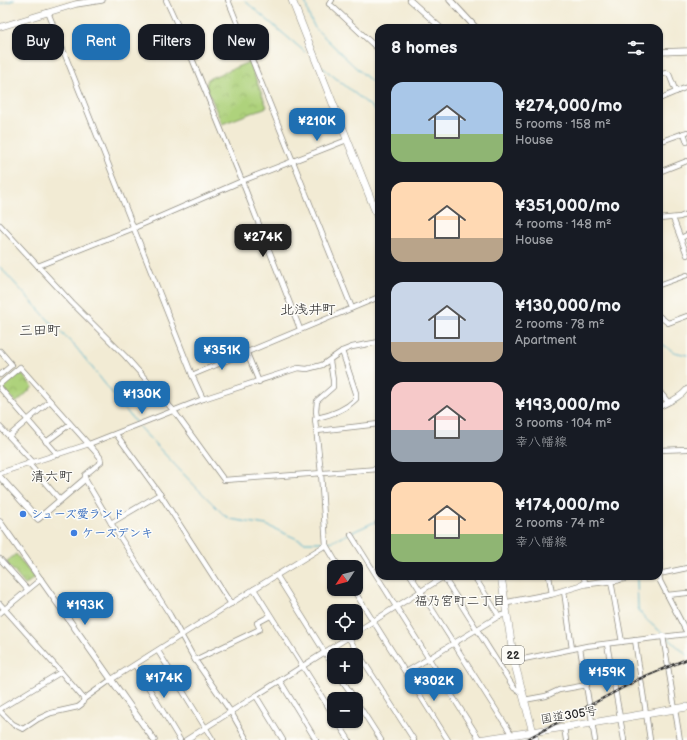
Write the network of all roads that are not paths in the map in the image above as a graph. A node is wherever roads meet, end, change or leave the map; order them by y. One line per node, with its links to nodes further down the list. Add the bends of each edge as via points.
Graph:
1 (102, 0): 8 (street)
2 (166, 0): 26 (street)
3 (228, 0): 23 (street)
4 (292, 0): 20 (main road)
5 (332, 0): 12 (street, via 329,4)
6 (410, 0): 9 (street)
7 (450, 0): 10 (street)
8 (48, 12): 11 (street); 32 (street)
9 (437, 24)
10 (472, 24)
11 (0, 27)
12 (375, 46)
13 (663, 52): 14 (street)
14 (687, 52)
15 (663, 74): 17 (street, via 669,74)
16 (687, 87): 17 (street)
17 (676, 92): 18 (street)
18 (663, 97)
19 (685, 132): 21 (street); 22 (street)
20 (347, 140): 23 (street); 27 (main road)
21 (663, 140)
22 (687, 142)
23 (293, 161): 26 (street); 40 (street)
24 (687, 162): 25 (street)
25 (663, 171)
26 (242, 181): 32 (street); 43 (street)
27 (375, 210)
28 (687, 214): 29 (street)
29 (673, 218): 30 (street); 34 (street)
30 (663, 219)
31 (0, 225): 36 (street)
32 (134, 228): 36 (street); 49 (street)
33 (687, 235): 34 (street)
34 (681, 238): 35 (street)
35 (687, 255)
36 (38, 266): 60 (street)
37 (687, 275): 38 (street)
38 (663, 282)
39 (375, 299): 40 (street)
40 (352, 308): 43 (street)
41 (687, 316): 42 (street, via 668,323)
42 (663, 319)
43 (300, 329): 46 (street)
44 (375, 343): 47 (street)
45 (0, 351): 50 (street, via 12,365)
46 (246, 351): 49 (street); 51 (street)
47 (342, 351): 48 (street); 61 (street, via 356,399 343,408)
48 (330, 361): 51 (street, via 322,366 298,368); 61 (street, via 333,387 317,401)
49 (192, 374): 56 (street)
50 (0, 375)
51 (259, 382): 56 (street)
52 (0, 384): 57 (street, via 20,367)
53 (0, 388): 62 (street)
54 (687, 389): 58 (street)
55 (663, 396): 58 (street)
56 (203, 399): 60 (street)
57 (50, 401): 62 (street); 63 (street)
58 (668, 402): 59 (street)
59 (663, 405)
60 (174, 411): 67 (street); 77 (street, via 224,480)
61 (317, 418): 66 (street)
62 (29, 420): 68 (street); 69 (street)
63 (70, 424): 69 (street); 70 (street)
64 (375, 424): 66 (street)
65 (0, 427): 68 (street)
66 (317, 431): 77 (street)
67 (116, 434): 70 (street); 80 (street)
68 (9, 436): 74 (street)
69 (46, 442): 73 (street)
70 (88, 444): 73 (street); 79 (street, via 100,457 101,462 85,476)
71 (687, 449): 72 (street)
72 (663, 450)
73 (58, 455): 74 (street)
74 (31, 463): 76 (street); 81 (street)
75 (375, 469): 77 (street)
76 (0, 473)
77 (321, 473): 85 (street)
78 (0, 477): 81 (street, via 38,519)
79 (85, 479): 81 (street); 83 (street)
80 (160, 494): 83 (street); 114 (street)
81 (60, 500)
82 (0, 522): 92 (street)
83 (111, 523): 124 (street)
84 (351, 535): 89 (street)
85 (326, 545): 87 (street); 91 (street)
86 (0, 560): 104 (street)
87 (335, 560)
88 (687, 568): 90 (street)
89 (375, 572)
90 (663, 573)
91 (276, 576): 105 (street); 135 (street)
92 (41, 579): 104 (street); 144 (street)
93 (380, 580): 115 (street)
94 (413, 580): 107 (street)
95 (438, 580): 107 (street)
96 (446, 580): 122 (street)
97 (477, 580): 118 (street)
98 (502, 580): 112 (main road, 22)
99 (550, 580): 109 (street)
100 (584, 580): 103 (street)
101 (660, 580): 110 (street)
102 (611, 581): 103 (street); 129 (street)
103 (585, 584): 106 (street)
104 (27, 589): 116 (street)
105 (254, 589): 114 (street); 119 (street)
106 (564, 591): 109 (street); 133 (street)
107 (420, 592): 115 (street); 130 (street)
108 (687, 593): 110 (street)
109 (552, 594): 112 (street)
110 (667, 594): 123 (street)
111 (357, 596): 120 (street)
112 (505, 603): 118 (main road, 22)
113 (0, 604): 116 (street)
114 (231, 604): 124 (street)
115 (397, 606): 120 (street); 137 (street)
116 (4, 609): 117 (street); 142 (street)
117 (0, 613)
118 (503, 615): 122 (street); 139 (main road, 22)
119 (270, 616): 138 (street, via 257,623 260,629); 141 (street)
120 (373, 621): 121 (street); 143 (street)
121 (363, 628)
122 (477, 630): 130 (street); 147 (street, via 514,688)
123 (687, 634): 125 (street)
124 (182, 636): 134 (street); 138 (street)
125 (662, 636): 128 (street); 153 (street)
126 (343, 640): 135 (street)
127 (350, 640): 174 (street)
128 (635, 640): 129 (street); 157 (street)
129 (622, 642): 131 (street)
130 (454, 644): 137 (street); 164 (street)
131 (607, 644): 132 (street); 158 (street)
132 (580, 648): 133 (street); 146 (street)
133 (572, 649): 139 (street)
134 (158, 651): 140 (street); 161 (street)
135 (325, 652): 136 (street); 141 (street)
136 (327, 655)
137 (430, 658): 143 (street); 176 (street)
138 (196, 660): 155 (street)
139 (514, 660): 147 (main road, 22)
140 (135, 666): 144 (street); 166 (street)
141 (302, 667): 145 (street); 151 (street)
142 (61, 672): 149 (street); 154 (street)
143 (406, 672): 175 (street)
144 (112, 679): 149 (street); 165 (street)
145 (280, 681): 148 (street); 171 (street)
146 (586, 685): 150 (street); 159 (street)
147 (522, 692): 150 (main road, 22)
148 (256, 696): 155 (street); 170 (street)
149 (84, 699): 154 (street, via 78,707 38,719 23,729 13,724)
150 (524, 700): 163 (main road, 22)
151 (327, 705)
152 (687, 707): 153 (main road, 国道305号)
153 (674, 709): 157 (main road, 国道305号); 182 (street)
154 (0, 710)
155 (231, 712): 161 (street); 169 (street)
156 (363, 712): 173 (street)
157 (646, 714): 158 (main road, 国道305号); 181 (street)
158 (620, 718): 159 (main road, 国道305号); 180 (street)
159 (592, 723): 160 (main road, 国道305号); 179 (street)
160 (564, 727): 163 (main road, 国道305号); 178 (street)
161 (205, 728): 167 (street); 168 (street)
162 (341, 728): 172 (street)
163 (532, 732): 164 (main road, 国道305号); 177 (main road)
164 (512, 734): 176 (main road, 国道305号)
165 (154, 740)
166 (180, 740)
167 (186, 740)
168 (212, 740)
169 (247, 740)
170 (283, 740)
171 (316, 740)
172 (349, 740)
173 (381, 740)
174 (414, 740)
175 (448, 740)
176 (479, 740)
177 (535, 740)
178 (566, 740)
179 (594, 740)
180 (624, 740)
181 (650, 740)
182 (680, 740)

